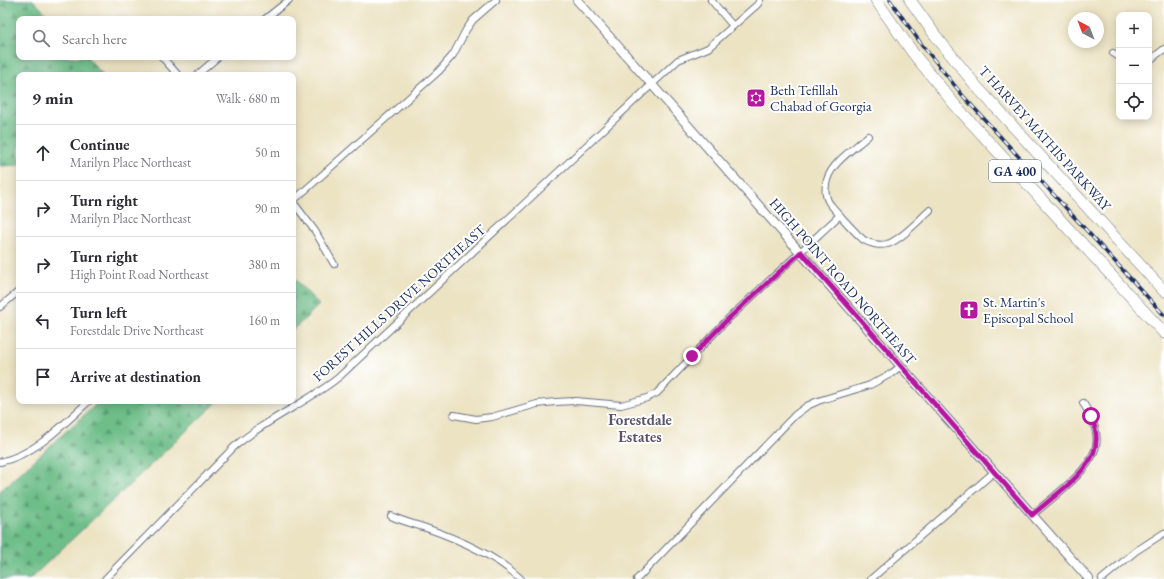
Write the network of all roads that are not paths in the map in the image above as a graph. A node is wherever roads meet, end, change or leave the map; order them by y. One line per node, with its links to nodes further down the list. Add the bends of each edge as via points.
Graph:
1 (289, 0): 8 (street)
2 (496, 0): 20 (street, via 473,20 453,55 439,71)
3 (577, 0): 18 (street, HIGH POINT ROAD NORTHEAST)
4 (711, 0): 9 (street)
5 (760, 0): 9 (street, FOREST HILLS DRIVE NORTHEAST)
6 (876, 0): 29 (highway, GA 400, via 912,53 955,105)
7 (910, 0): 26 (highway, T HARVEY MATHIS PARKWAY / GA 400, via 977,87)
8 (269, 16)
9 (733, 26): 18 (street, FOREST HILLS DRIVE NORTHEAST, via 708,48 678,60)
10 (1164, 49): 13 (street)
11 (1113, 53): 12 (street)
12 (1116, 56)
13 (1152, 59)
14 (165, 60): 16 (street)
15 (214, 60): 17 (street)
16 (175, 72)
17 (200, 72)
18 (652, 85): 24 (street, HIGH POINT ROAD NORTHEAST); 39 (street, FOREST HILLS DRIVE NORTHEAST, via 339,377 234,447)
19 (868, 136): 23 (street, via 830,171 826,190 828,201)
20 (296, 198)
21 (296, 205): 25 (street)
22 (930, 210): 23 (street, via 895,242 886,245 875,245 864,240)
23 (840, 215): 24 (street)
24 (801, 252): 30 (street, HIGH POINT ROAD NORTHEAST); 33 (street, via 728,319 657,392 647,398 621,405 576,401 537,404 476,419)
25 (334, 264)
26 (1164, 291)
27 (16, 294): 28 (street)
28 (0, 307)
29 (1164, 333)
30 (901, 366): 35 (street, HIGH POINT ROAD NORTHEAST); 41 (street, via 870,385 818,400 795,415)
31 (86, 404): 34 (street, via 41,444 27,453)
32 (1083, 404): 36 (street, via 1091,416 1096,431 1097,442 1093,456 1085,468)
33 (454, 415)
34 (0, 462)
35 (994, 472): 36 (street, HIGH POINT ROAD NORTHEAST); 42 (street)
36 (1032, 515): 43 (street, HIGH POINT ROAD NORTHEAST)
37 (391, 516): 40 (street, via 470,546 499,562)
38 (1164, 533): 44 (street)
39 (104, 579)
40 (522, 579)
41 (637, 579)
42 (871, 579)
43 (1089, 579)
44 (1102, 579)

